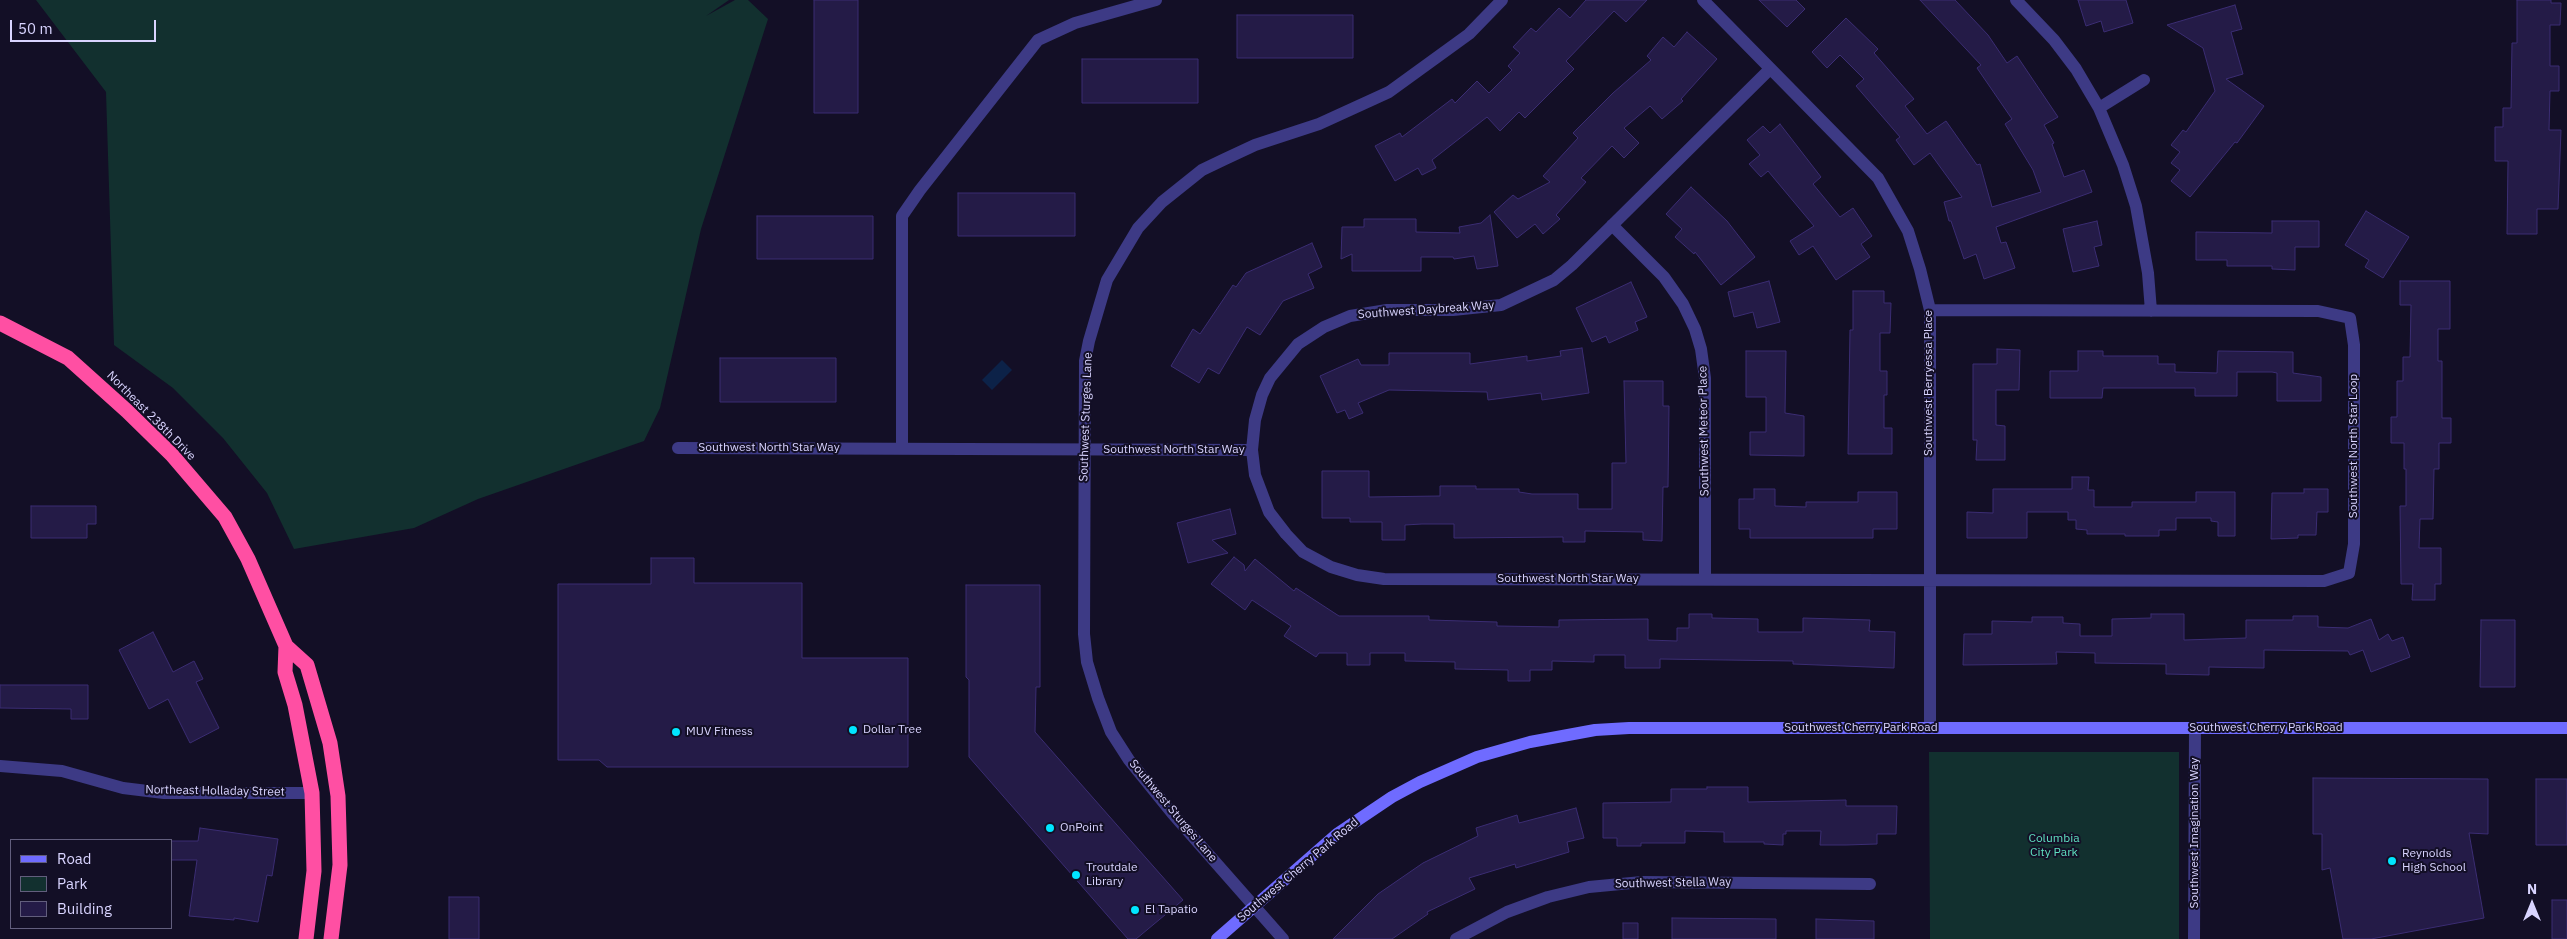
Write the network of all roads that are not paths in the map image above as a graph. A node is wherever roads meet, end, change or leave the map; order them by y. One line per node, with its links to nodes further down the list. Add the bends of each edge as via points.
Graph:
1 (1156, 0): 13 (street, via 1075,23 1038,40 902,216)
2 (1703, 0): 5 (street, Southwest Berryessa Place)
3 (2016, 0): 7 (street, via 2054,40)
4 (1494, 3): 14 (street, Southwest Sturges Lane, via 1469,34 1388,92 1319,124 1255,145 1202,170 1162,202 1138,228 1106,280 1096,311 1085,361)
5 (1770, 69): 8 (street, Southwest Daybreak Way); 9 (street, Southwest Berryessa Place, via 1878,178 1908,231)
6 (2144, 80): 7 (street)
7 (2099, 108): 10 (street, via 2136,206)
8 (1612, 225): 15 (street, Southwest Daybreak Way, via 1554,280 1501,304 1453,310 1368,312 1324,327 1298,344 1270,378 1255,420); 16 (street, Southwest Meteor Place, via 1664,277 1683,304 1702,349 1705,378)
9 (1930, 310): 10 (street, Southwest North Star Loop); 17 (street, Southwest Berryessa Place)
10 (2151, 311): 17 (street, Southwest North Star Loop, via 2318,311 2350,318 2354,345 2354,544 2349,573 2324,581)
11 (0, 323): 18 (highway, Northeast 238th Drive, via 68,358 172,455 224,517 248,559)
12 (678, 448): 13 (street, Southwest North Star Way)
13 (902, 448): 14 (street, Southwest North Star Way)
14 (1084, 450): 15 (street, Southwest North Star Way); 25 (street, Southwest Sturges Lane, via 1084,634 1087,662 1098,698 1111,732 1129,760)
15 (1252, 450): 16 (street, Southwest North Star Way, via 1262,496 1269,512 1286,534 1304,552 1331,567 1357,575 1384,579)
16 (1705, 578): 17 (street, Southwest North Star Way)
17 (1929, 580): 19 (street, Southwest Berryessa Place)
18 (286, 646): 23 (highway, Northeast 238th Drive, via 285,672); 27 (highway, Northeast 238th Drive, via 307,665 330,743 338,796 340,865)
19 (1930, 728): 20 (main road, Southwest Cherry Park Road); 25 (main road, Southwest Cherry Park Road, via 1629,728 1595,730 1530,742 1477,757 1392,797 1337,834)
20 (2195, 728): 21 (main road, Southwest Cherry Park Road); 31 (street, Southwest Imagination Way)
21 (2567, 728)
22 (0, 766): 23 (street, Northeast Holladay Street, via 62,771 124,788 164,792)
23 (312, 792): 26 (highway, Northeast 238th Drive, via 314,871)
24 (1870, 884): 30 (street, Southwest Stella Way, via 1612,884 1548,897 1507,912)
25 (1255, 906): 28 (main road, Southwest Cherry Park Road); 29 (street, Southwest Sturges Lane)
26 (306, 939)
27 (332, 939)
28 (1217, 939)
29 (1283, 939)
30 (1456, 939)
31 (2194, 939)

